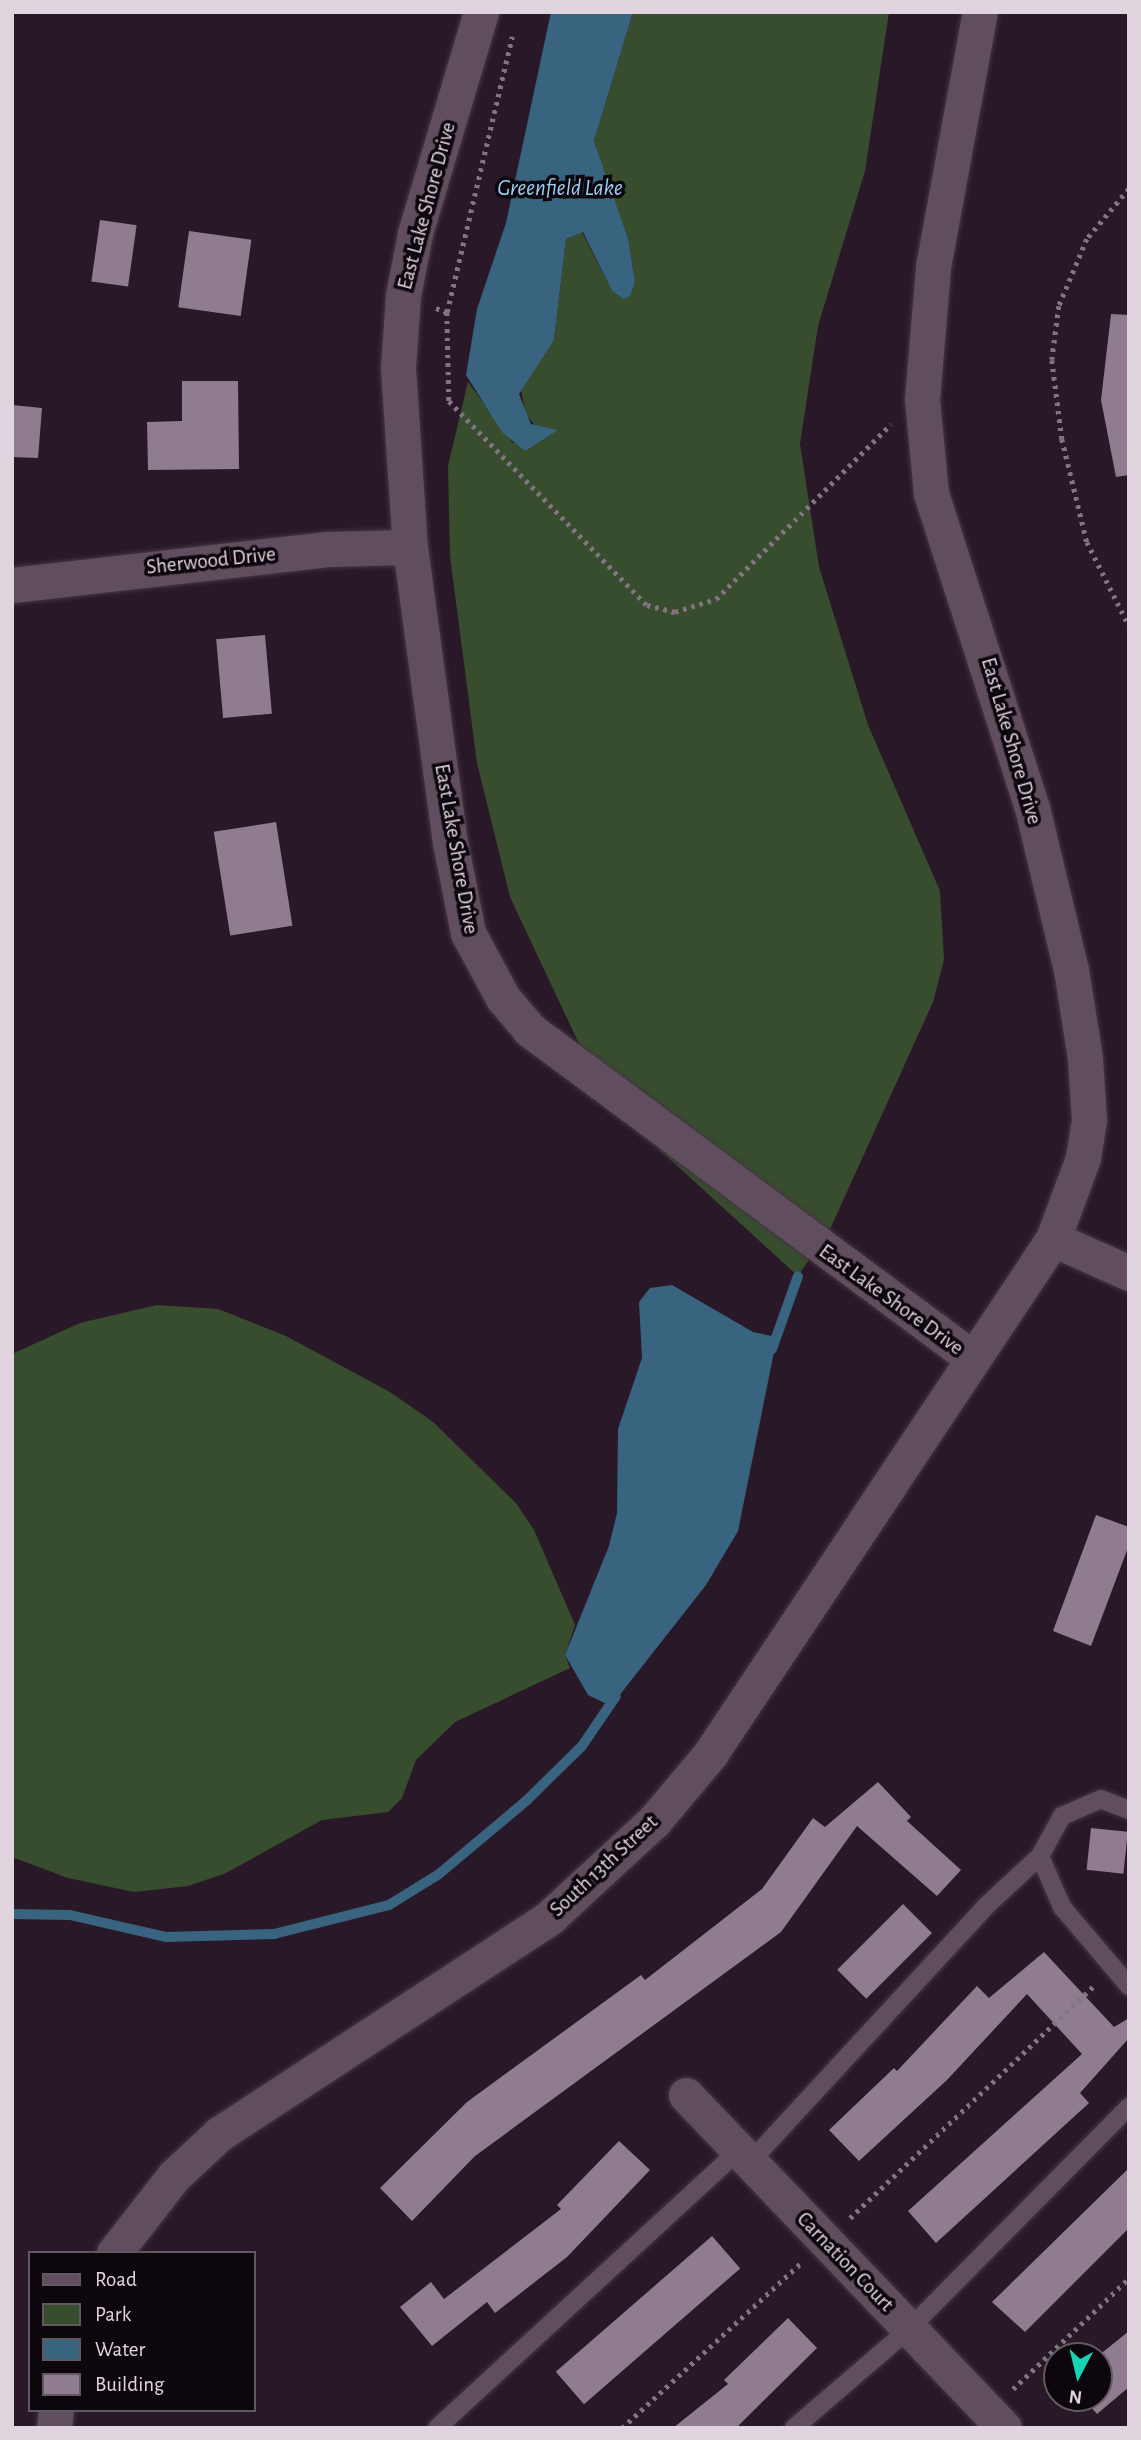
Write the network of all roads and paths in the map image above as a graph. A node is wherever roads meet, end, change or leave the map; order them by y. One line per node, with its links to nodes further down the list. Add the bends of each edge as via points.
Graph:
1 (481, 12): 5 (street, East Lake Shore Drive, via 415,234)
2 (980, 12): 11 (street, East Lake Shore Drive, via 933,267 922,399 931,493 1032,808 1071,970 1085,1058 1089,1120 1083,1158)
3 (515, 26): 6 (path)
4 (1129, 189): 10 (path, via 1087,239 1059,306 1052,360 1062,439 1087,542)
5 (402, 296): 6 (path); 8 (street, East Lake Shore Drive, via 400,453)
6 (447, 312): 7 (path, via 449,401 647,605 675,612 716,599)
7 (867, 443)
8 (410, 547): 9 (street, Sherwood Drive, via 328,549); 13 (street, East Lake Shore Drive, via 450,842 468,933 503,998 530,1030 575,1067)
9 (12, 586)
10 (1129, 626)
11 (1053, 1239): 12 (street); 13 (street, East Lake Shore Drive)
12 (1129, 1273)
13 (971, 1357): 22 (street, South 13th Street, via 711,1753 654,1821 528,1933 219,2134 158,2193)
14 (1129, 1810): 15 (lane, via 1101,1799 1062,1816)
15 (1040, 1856): 16 (lane, via 1062,1907); 20 (lane)
16 (1113, 1968): 17 (lane); 21 (path)
17 (1129, 1986)
18 (686, 2095): 20 (street, Carnation Court)
19 (1129, 2107): 24 (lane)
20 (744, 2156): 21 (street, Carnation Court); 26 (lane)
21 (825, 2241): 24 (street, Carnation Court); 27 (path)
22 (115, 2251)
23 (1129, 2278): 25 (path)
24 (909, 2329): 25 (street, Carnation Court); 28 (lane)
25 (996, 2420)
26 (437, 2428)
27 (622, 2428)
28 (794, 2428)

